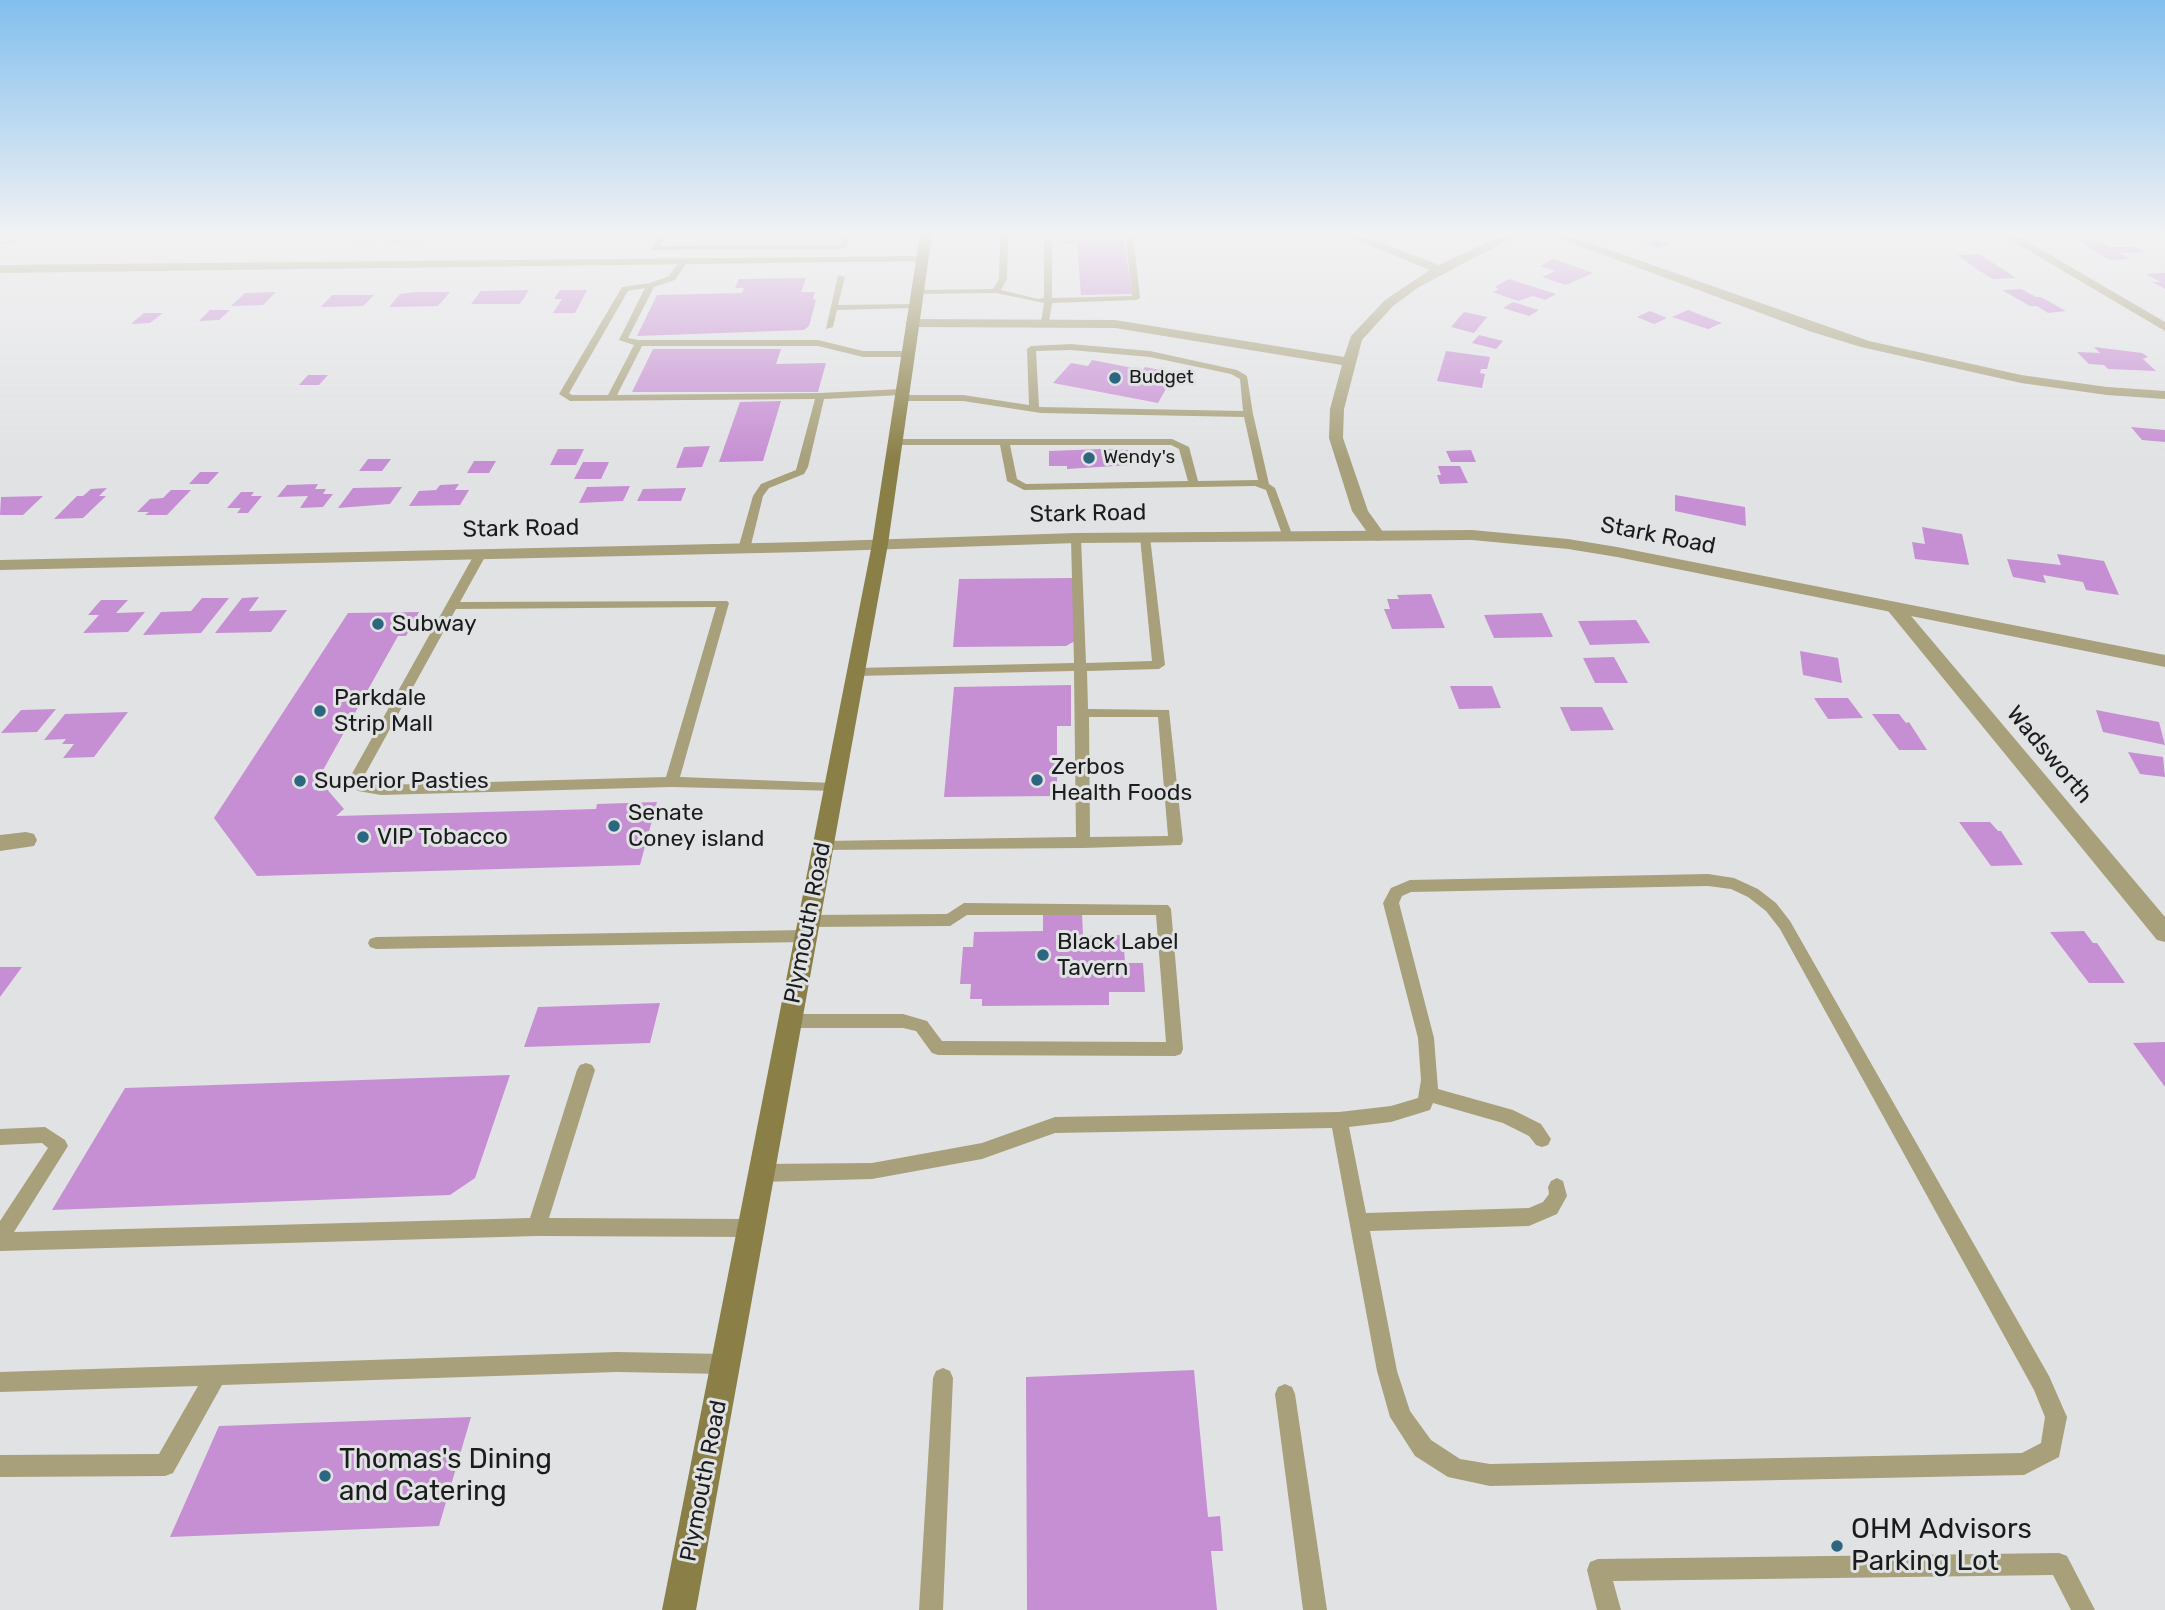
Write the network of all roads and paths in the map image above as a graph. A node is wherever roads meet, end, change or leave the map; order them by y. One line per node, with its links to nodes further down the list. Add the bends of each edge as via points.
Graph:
1 (618, 310): 13 (lane)
2 (632, 310): 13 (lane)
3 (833, 310): 11 (lane)
4 (913, 310): 10 (main road, Plymouth Road)
5 (1047, 310): 9 (lane)
6 (1382, 310): 16 (street, via 1362,331)
7 (1764, 310): 19 (street, via 1888,350 2021,379)
8 (2136, 310): 12 (street)
9 (1045, 322): 10 (street); 16 (street, via 1151,329)
10 (911, 323): 15 (main road, Plymouth Road)
11 (828, 327)
12 (2165, 327)
13 (609, 340): 14 (lane); 20 (lane, via 565,394 570,398)
14 (639, 343): 15 (lane, via 818,343 863,354); 20 (lane)
15 (907, 354): 17 (main road, Plymouth Road)
16 (1349, 362): 27 (street, via 1336,409 1336,438 1360,511)
17 (901, 395): 18 (lane); 21 (lane, via 963,398); 23 (main road, Plymouth Road)
18 (820, 396): 20 (lane); 32 (lane, via 803,467 765,486)
19 (2165, 396)
20 (611, 398)
21 (1034, 409): 22 (lane); 22 (lane, via 1031,349 1070,347 1150,354 1234,372 1244,378)
22 (1248, 414): 26 (lane)
23 (894, 442): 24 (lane); 31 (main road, Plymouth Road)
24 (1005, 444): 25 (lane, via 1172,442 1185,447); 25 (lane, via 1012,481 1024,487)
25 (1194, 484): 26 (lane)
26 (1264, 486): 29 (lane, via 1270,488)
27 (1378, 536): 29 (street, Stark Road); 36 (street, Stark Road, via 1472,535 1568,544)
28 (1145, 537): 29 (street, Stark Road); 30 (street, Stark Road); 38 (lane, via 1159,665)
29 (1288, 537)
30 (1076, 538): 31 (street, Stark Road); 38 (lane)
31 (880, 544): 32 (street, Stark Road); 39 (main road, Plymouth Road)
32 (744, 549): 33 (street, Stark Road)
33 (480, 555): 34 (street, Stark Road); 35 (lane)
34 (0, 565)
35 (452, 607): 41 (lane, via 723,603); 41 (lane, via 356,779 363,788)
36 (1895, 608): 37 (street, Stark Road); 48 (street, Wadsworth)
37 (2165, 661)
38 (1081, 667): 39 (lane); 40 (lane)
39 (856, 672): 42 (main road, Plymouth Road)
40 (1082, 713): 45 (lane); 45 (lane, via 1164,713 1176,841)
41 (672, 782): 42 (lane)
42 (834, 788): 46 (main road, Plymouth Road)
43 (26, 840): 44 (street)
44 (0, 843)
45 (1083, 843): 46 (lane)
46 (823, 846): 47 (main road, Plymouth Road)
47 (807, 929): 49 (lane); 50 (main road, Plymouth Road); 50 (lane, via 950,920 964,909 1163,908 1175,1049 938,1048 921,1026 903,1021)
48 (2165, 933)
49 (376, 943)
50 (790, 1021): 56 (main road, Plymouth Road)
51 (586, 1070): 59 (lane)
52 (1429, 1094): 53 (lane, via 1424,1104 1391,1114); 55 (lane, via 1507,1116 1535,1130); 58 (lane, via 1426,1038 1391,903 1396,892 1410,886 1708,880 1753,893 1771,906 1785,925 2042,1383 2056,1417 2051,1449 2024,1464 1490,1475 1457,1469 1423,1448 1401,1417 1387,1371)
53 (1339, 1121): 56 (lane, via 1055,1125 982,1151 872,1171); 58 (lane)
54 (0, 1137): 61 (lane, via 45,1135 59,1146)
55 (1542, 1139)
56 (761, 1173): 60 (main road, Plymouth Road)
57 (1557, 1187): 58 (lane, via 1558,1196 1550,1208 1529,1217)
58 (1359, 1222)
59 (537, 1227): 60 (lane); 61 (lane)
60 (751, 1228): 62 (main road, Plymouth Road)
61 (0, 1240)
62 (725, 1364): 63 (lane, via 617,1362); 68 (main road, Plymouth Road)
63 (216, 1375): 65 (lane); 67 (lane, via 165,1465)
64 (943, 1378): 69 (lane)
65 (0, 1382)
66 (1285, 1394): 70 (lane)
67 (0, 1466)
68 (680, 1610)
69 (931, 1610)
70 (1315, 1610)
71 (1609, 1610): 72 (lane, via 1598,1570 2059,1564)
72 (2083, 1610)

